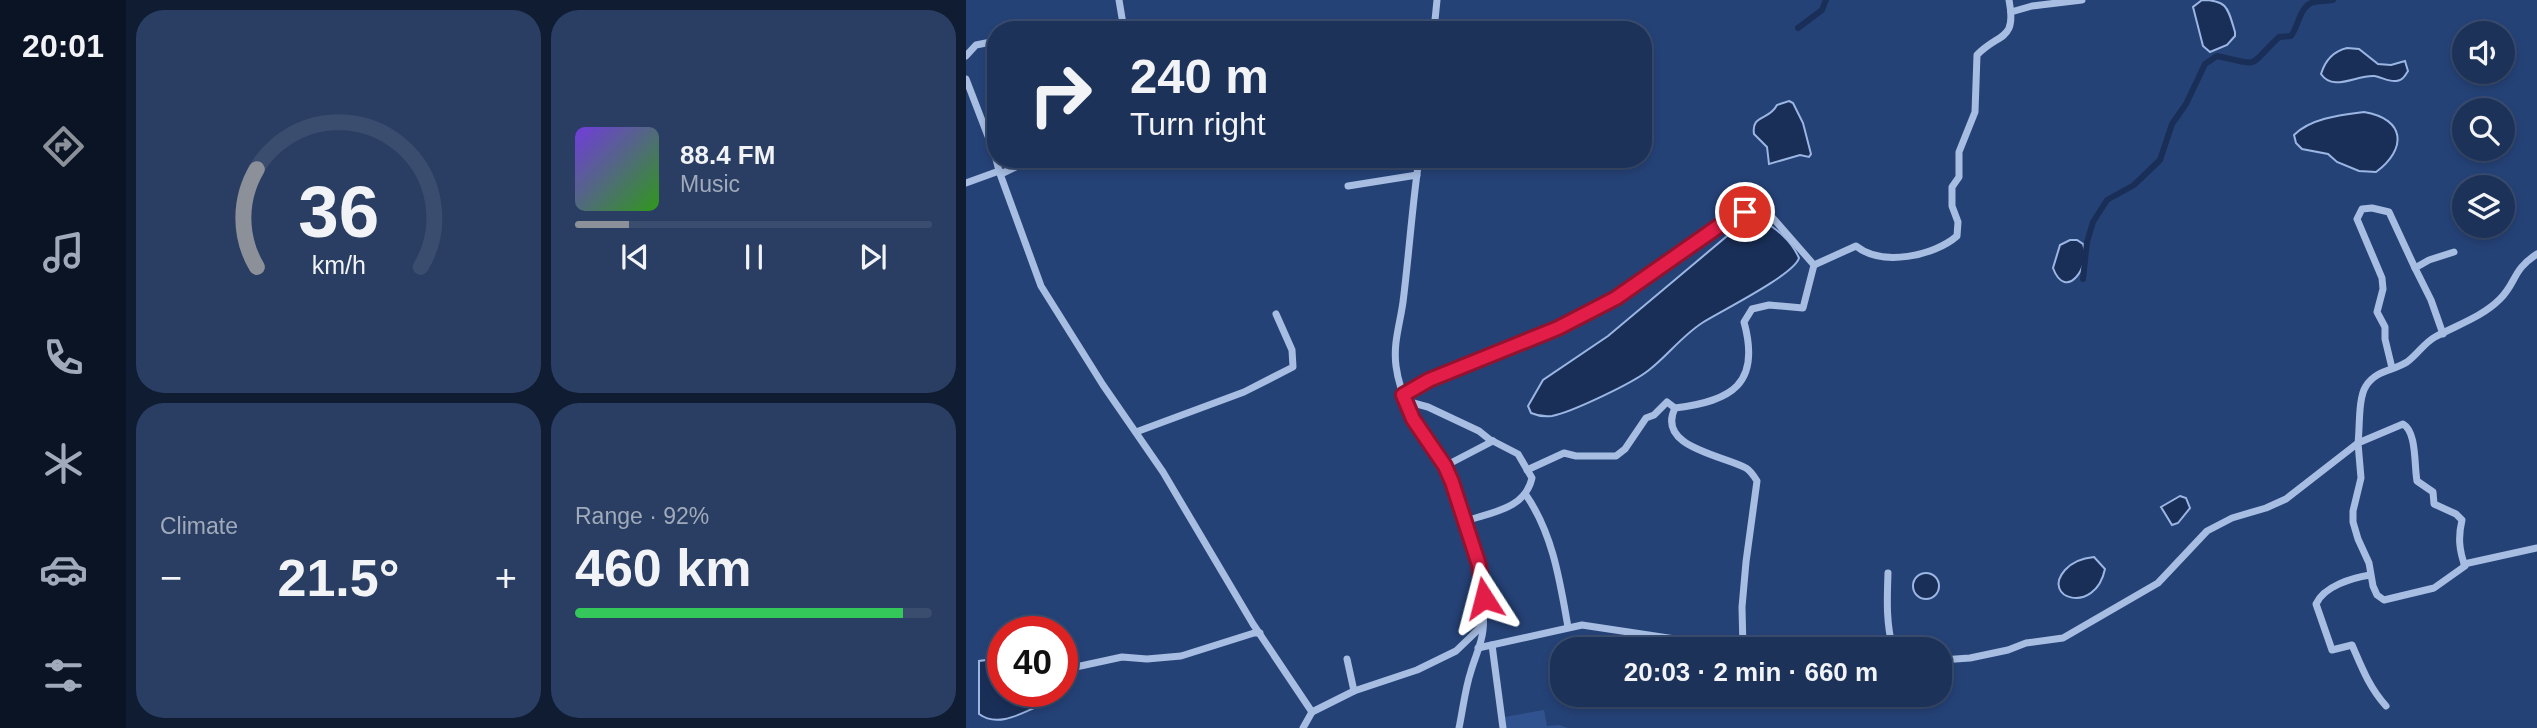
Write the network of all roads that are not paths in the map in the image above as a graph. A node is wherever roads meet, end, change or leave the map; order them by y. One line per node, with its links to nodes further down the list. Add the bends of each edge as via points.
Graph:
1 (1119, 0): 6 (street)
2 (1437, 0): 7 (street)
3 (2009, 0): 5 (street)
4 (2082, 0): 5 (street)
5 (2011, 12): 21 (street, via 2006,35 1977,55 1975,112 1959,152 1959,177 1952,187 1958,236 1948,244 1893,259 1866,254 1856,247)
6 (1122, 21)
7 (1435, 21)
8 (987, 43): 9 (street, via 975,45)
9 (966, 56)
10 (966, 79): 11 (street)
11 (987, 134)
12 (998, 168): 15 (street)
13 (1013, 168): 15 (street)
14 (1418, 168): 16 (street)
15 (999, 171): 17 (street); 28 (street, via 1041,286)
16 (1417, 175): 18 (street); 26 (street, via 1395,339)
17 (966, 183)
18 (1348, 186)
19 (2454, 252): 22 (street)
20 (2537, 254): 24 (street, via 2518,268 2500,299)
21 (1814, 265): 26 (street, via 1772,217 1745,212 1616,298 1558,328 1429,380); 27 (street, via 1803,308 1769,305 1752,309 1744,322 1749,361 1734,390 1701,405)
22 (2416, 268): 24 (street); 25 (street, via 2389,212 2362,209 2357,219 2382,278 2377,312 2385,327)
23 (1276, 314): 28 (street, via 1292,350 1293,367 1244,392)
24 (2443, 334): 25 (street)
25 (2392, 368): 30 (street, via 2375,375 2365,386)
26 (1404, 398): 29 (street); 31 (street)
27 (1675, 408): 32 (street, via 1667,402 1646,418 1616,456 1564,453); 43 (street, via 1671,426 1683,440 1699,451 1749,469 1757,481 1745,574)
28 (1136, 432): 41 (street)
29 (1493, 441): 31 (street); 32 (street, via 1518,454)
30 (2358, 443): 36 (street, via 2395,426 2408,427 2417,481 2433,492 2434,504 2462,520 2458,535); 38 (street, via 2361,478 2353,522); 48 (street, via 2286,499 2207,531 2158,583 2063,638)
31 (1445, 466): 34 (street)
32 (1527, 470): 33 (street, via 1532,478)
33 (1526, 495): 34 (street, via 1517,503); 40 (street, via 1551,547)
34 (1466, 521): 39 (street, via 1479,565)
35 (2537, 548): 36 (street)
36 (2464, 564): 38 (street, via 2434,587 2384,600 2377,595)
37 (1888, 573): 44 (street)
38 (2370, 575): 51 (street, via 2334,587 2316,604 2332,650 2352,645 2365,678)
39 (1483, 625): 46 (street); 50 (street, via 1456,651)
40 (1568, 627): 42 (street); 45 (street)
41 (1260, 633): 49 (street, via 1181,656 1122,657); 52 (street)
42 (1665, 637)
43 (1743, 637)
44 (1890, 637)
45 (1492, 645): 46 (street); 55 (street)
46 (1478, 648): 54 (street)
47 (1347, 659): 50 (street)
48 (1952, 659)
49 (1078, 667)
50 (1354, 691): 52 (street)
51 (2386, 706)
52 (1311, 712): 53 (street)
53 (1303, 728)
54 (1459, 728)
55 (1503, 728)

